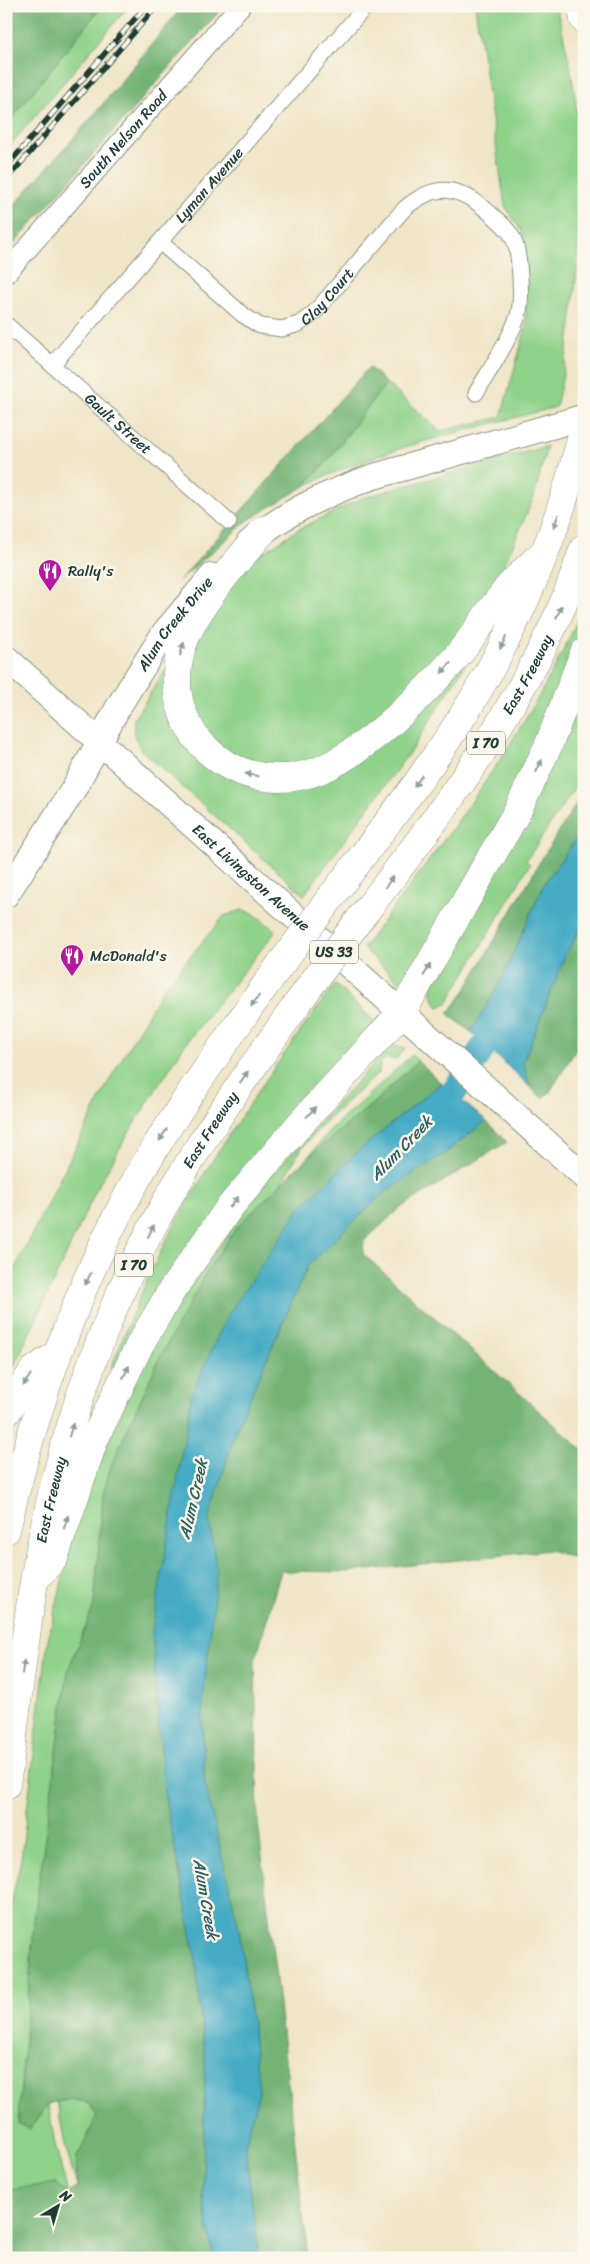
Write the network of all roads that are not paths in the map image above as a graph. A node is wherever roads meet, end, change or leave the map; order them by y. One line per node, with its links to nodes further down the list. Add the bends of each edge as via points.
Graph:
1 (240, 6): 6 (street, South Nelson Road)
2 (366, 6): 5 (street, Lyman Avenue)
3 (581, 6): 4 (highway)
4 (584, 19)
5 (160, 242): 8 (street, Lyman Avenue); 9 (street, Clay Court, via 243,315 260,326 282,329 299,324 314,313 404,209 426,193 452,190 465,194 505,227 515,243 518,262 519,311)
6 (6, 273)
7 (6, 324): 8 (street, Gault Street)
8 (52, 365): 12 (street, Gault Street)
9 (476, 393)
10 (584, 418): 13 (main road, Alum Creek Drive, via 372,477 338,489)
11 (584, 426): 15 (highway, I 70, one-way to 15)
12 (229, 522)
13 (264, 530): 15 (highway, one-way to 13, via 503,593 453,661 414,702 369,739 318,770 270,777 240,772 209,753 199,743 185,718 177,686 180,654 194,622 227,572); 18 (main road, Alum Creek Drive, via 212,576 164,633)
14 (584, 548): 25 (highway, East Freeway / I 70, one-way to 14, bridge, via 59,1470 81,1397 136,1260 186,1167 240,1083 436,821 504,716 564,602)
15 (545, 551): 22 (highway, I 70, one-way to 22, bridge, via 514,622 474,696 406,798 214,1057 153,1152 100,1252)
16 (584, 653): 20 (highway, one-way to 16, via 518,810 549,744)
17 (6, 658): 18 (main road, East Livingston Avenue / US 33)
18 (100, 742): 19 (main road, Alum Creek Drive); 20 (main road, East Livingston Avenue / US 33)
19 (6, 895)
20 (402, 1012): 21 (main road, East Livingston Avenue / US 33); 25 (highway, one-way to 20, via 54,1558 94,1440 140,1344 172,1290 229,1208)
21 (584, 1176)
22 (56, 1355): 23 (highway, one-way to 23, via 33,1371); 24 (highway, I 70, via 34,1421)
23 (6, 1413)
24 (6, 1530)
25 (35, 1580): 26 (highway, East Freeway / I 70, one-way to 25)
26 (6, 1785)

